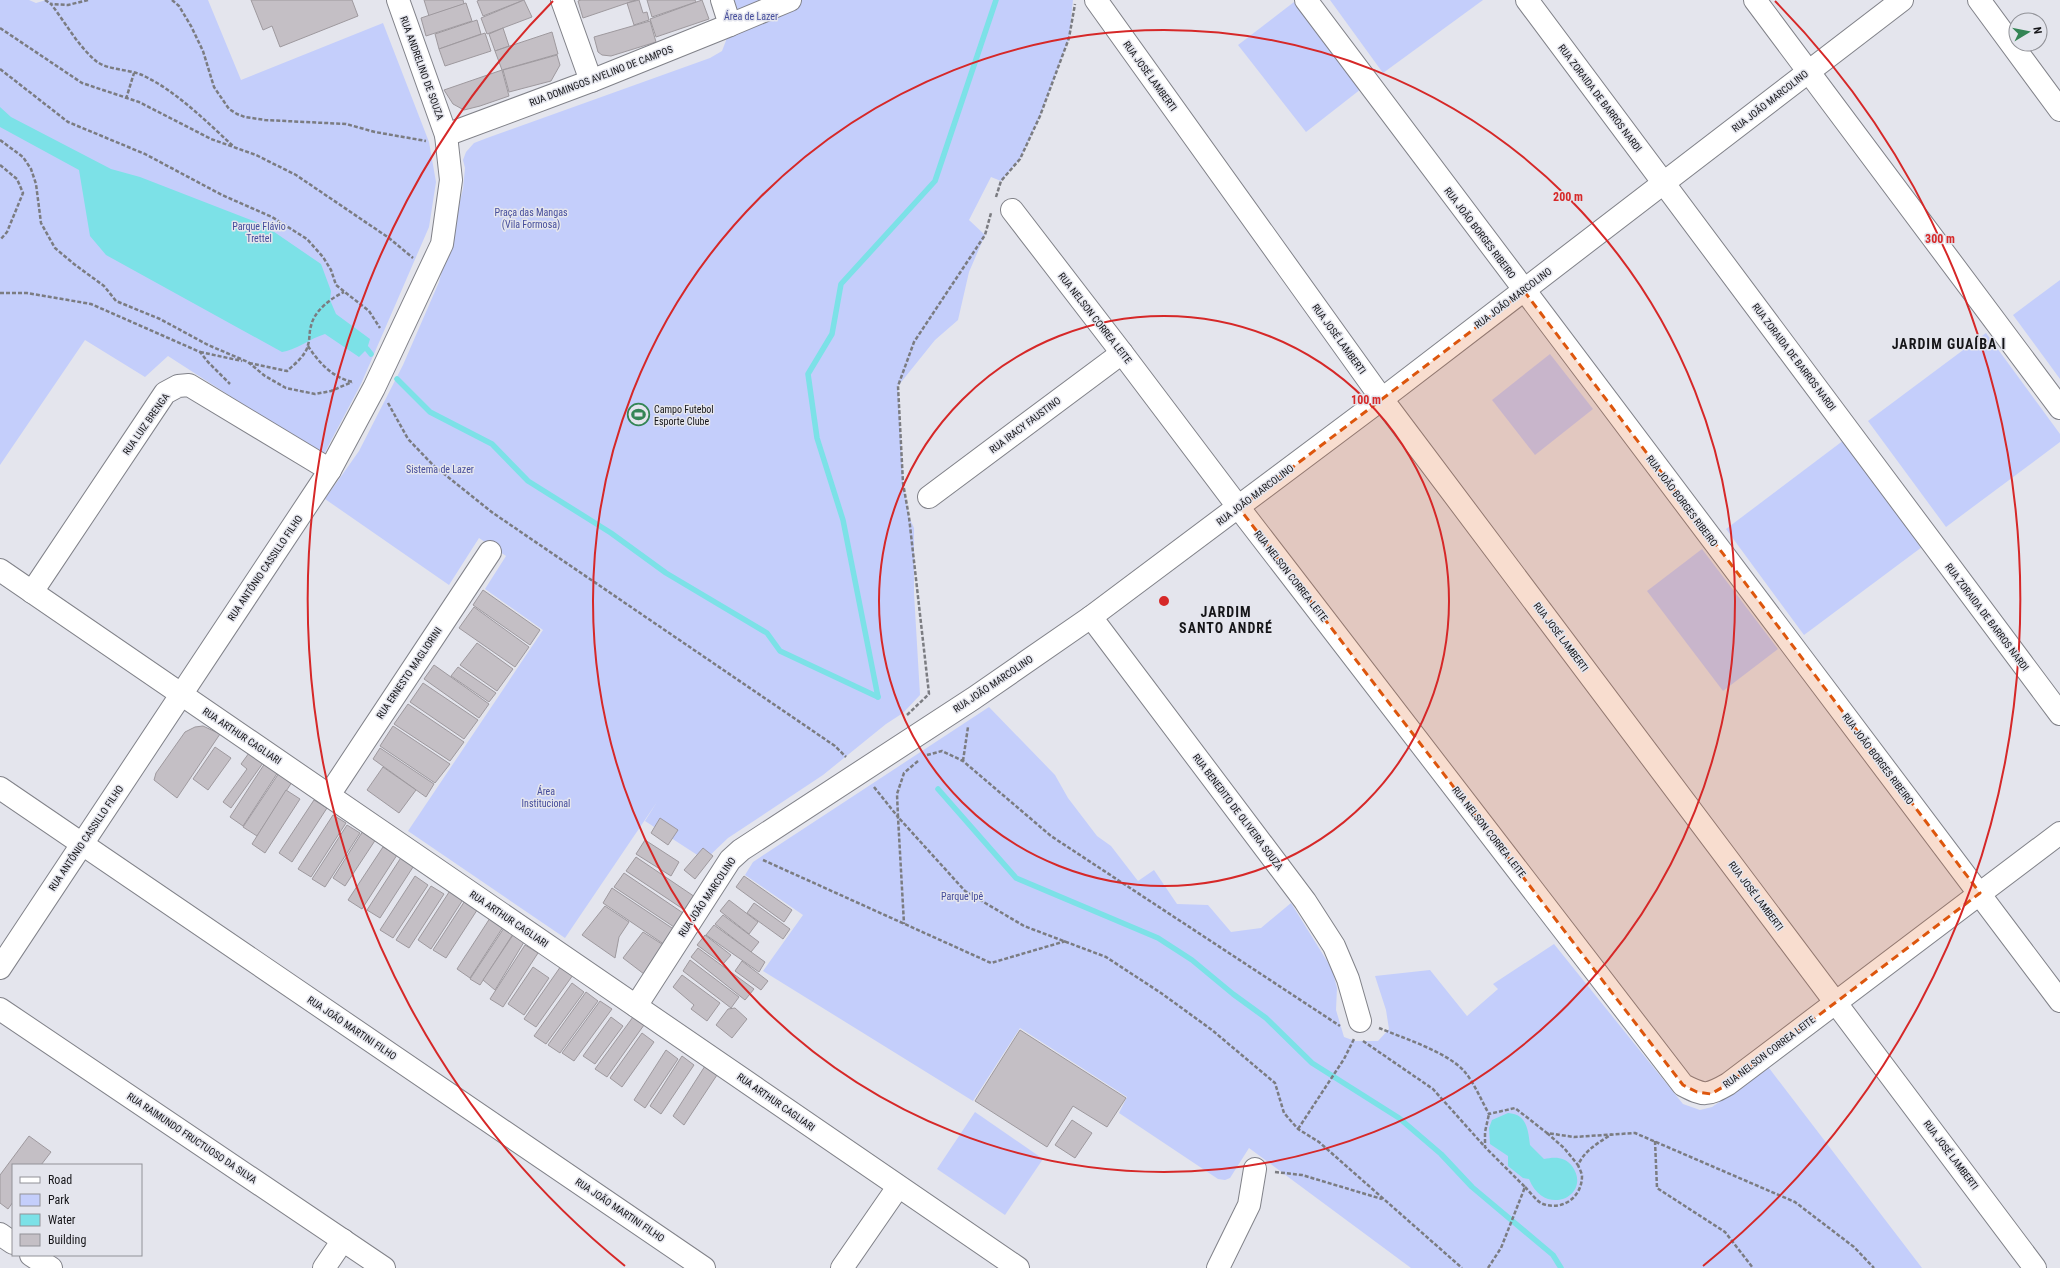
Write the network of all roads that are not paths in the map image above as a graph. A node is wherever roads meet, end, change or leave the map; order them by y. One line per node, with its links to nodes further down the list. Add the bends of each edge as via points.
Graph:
1 (398, 0): 15 (street, RUA ANDRELINO DE SOUZA)
2 (562, 0): 13 (street)
3 (722, 0): 11 (street)
4 (790, 0): 11 (street, RUA DOMINGOS AVELINO DE CAMPOS)
5 (1096, 0): 20 (street, RUA JOSÉ LAMBERTI)
6 (1306, 0): 18 (street, RUA JOÃO BORGES RIBEIRO)
7 (1527, 0): 16 (street, RUA ZORAIDA DE BARROS NARDI)
8 (1755, 0): 12 (street)
9 (1902, 0): 12 (street, RUA JOÃO MARCOLINO)
10 (1979, 0): 14 (street)
11 (730, 25): 13 (street, RUA DOMINGOS AVELINO DE CAMPOS)
12 (1808, 72): 16 (street, RUA JOÃO MARCOLINO); 21 (street)
13 (591, 81): 15 (street, RUA DOMINGOS AVELINO DE CAMPOS)
14 (2060, 110)
15 (438, 139): 22 (street, RUA ANTÔNIO CASSILLO FILHO, via 451,180 442,244 394,346 366,383)
16 (1664, 183): 18 (street, RUA JOÃO MARCOLINO); 30 (street, RUA ZORAIDA DE BARROS NARDI)
17 (999, 209): 19 (street, RUA NELSON CORREA LEITE)
18 (1524, 290): 20 (street, RUA JOÃO MARCOLINO); 35 (street, RUA JOÃO BORGES RIBEIRO)
19 (1122, 353): 23 (street, RUA IRACY FAUSTINO); 24 (street, RUA NELSON CORREA LEITE)
20 (1382, 399): 24 (street, RUA JOÃO MARCOLINO); 38 (street, RUA JOSÉ LAMBERTI)
21 (2060, 408)
22 (330, 470): 27 (street, RUA LUIZ BRENGA, via 190,385 178,386 165,393); 29 (street, RUA ANTÔNIO CASSILLO FILHO)
23 (929, 497)
24 (1238, 508): 28 (street, RUA JOÃO MARCOLINO); 38 (street, RUA NELSON CORREA LEITE, via 1684,1085 1697,1092 1711,1094 1728,1084)
25 (490, 552): 32 (street, RUA ERNESTO MAGLIORINI)
26 (0, 570): 27 (street, RUA ARTHUR CAGLIARI)
27 (32, 592): 29 (street, RUA ARTHUR CAGLIARI)
28 (1091, 617): 39 (street, RUA JOÃO MARCOLINO, via 974,698 740,850 730,860); 41 (street, RUA BENEDITO DE OLIVEIRA SOUZA, via 1305,901 1334,946 1348,979)
29 (181, 694): 32 (street, RUA ARTHUR CAGLIARI); 34 (street, RUA ANTÔNIO CASSILLO FILHO)
30 (2060, 714)
31 (0, 788): 34 (street, RUA JOÃO MARTINI FILHO)
32 (329, 795): 39 (street, RUA ARTHUR CAGLIARI)
33 (2060, 833): 35 (street, RUA NELSON CORREA LEITE)
34 (83, 844): 36 (street, RUA ANTÔNIO CASSILLO FILHO); 51 (street, RUA JOÃO MARTINI FILHO)
35 (1980, 893): 37 (street, RUA JOÃO BORGES RIBEIRO); 38 (street, RUA NELSON CORREA LEITE)
36 (0, 968)
37 (2060, 1001)
38 (1835, 1002): 55 (street, RUA JOSÉ LAMBERTI)
39 (636, 1006): 43 (street, RUA ARTHUR CAGLIARI)
40 (0, 1009): 45 (street, RUA RAIMUNDO FRUCTUOSO DA SILVA)
41 (1355, 1032)
42 (1255, 1169): 54 (street, via 1249,1205)
43 (898, 1187): 52 (street); 53 (street, RUA ARTHUR CAGLIARI)
44 (0, 1234): 46 (street)
45 (342, 1240): 49 (street); 50 (street, RUA RAIMUNDO FRUCTUOSO DA SILVA)
46 (12, 1242)
47 (32, 1256): 48 (street)
48 (50, 1268)
49 (324, 1268)
50 (384, 1268)
51 (704, 1268)
52 (842, 1268)
53 (1018, 1268)
54 (1218, 1268)
55 (2035, 1268)

